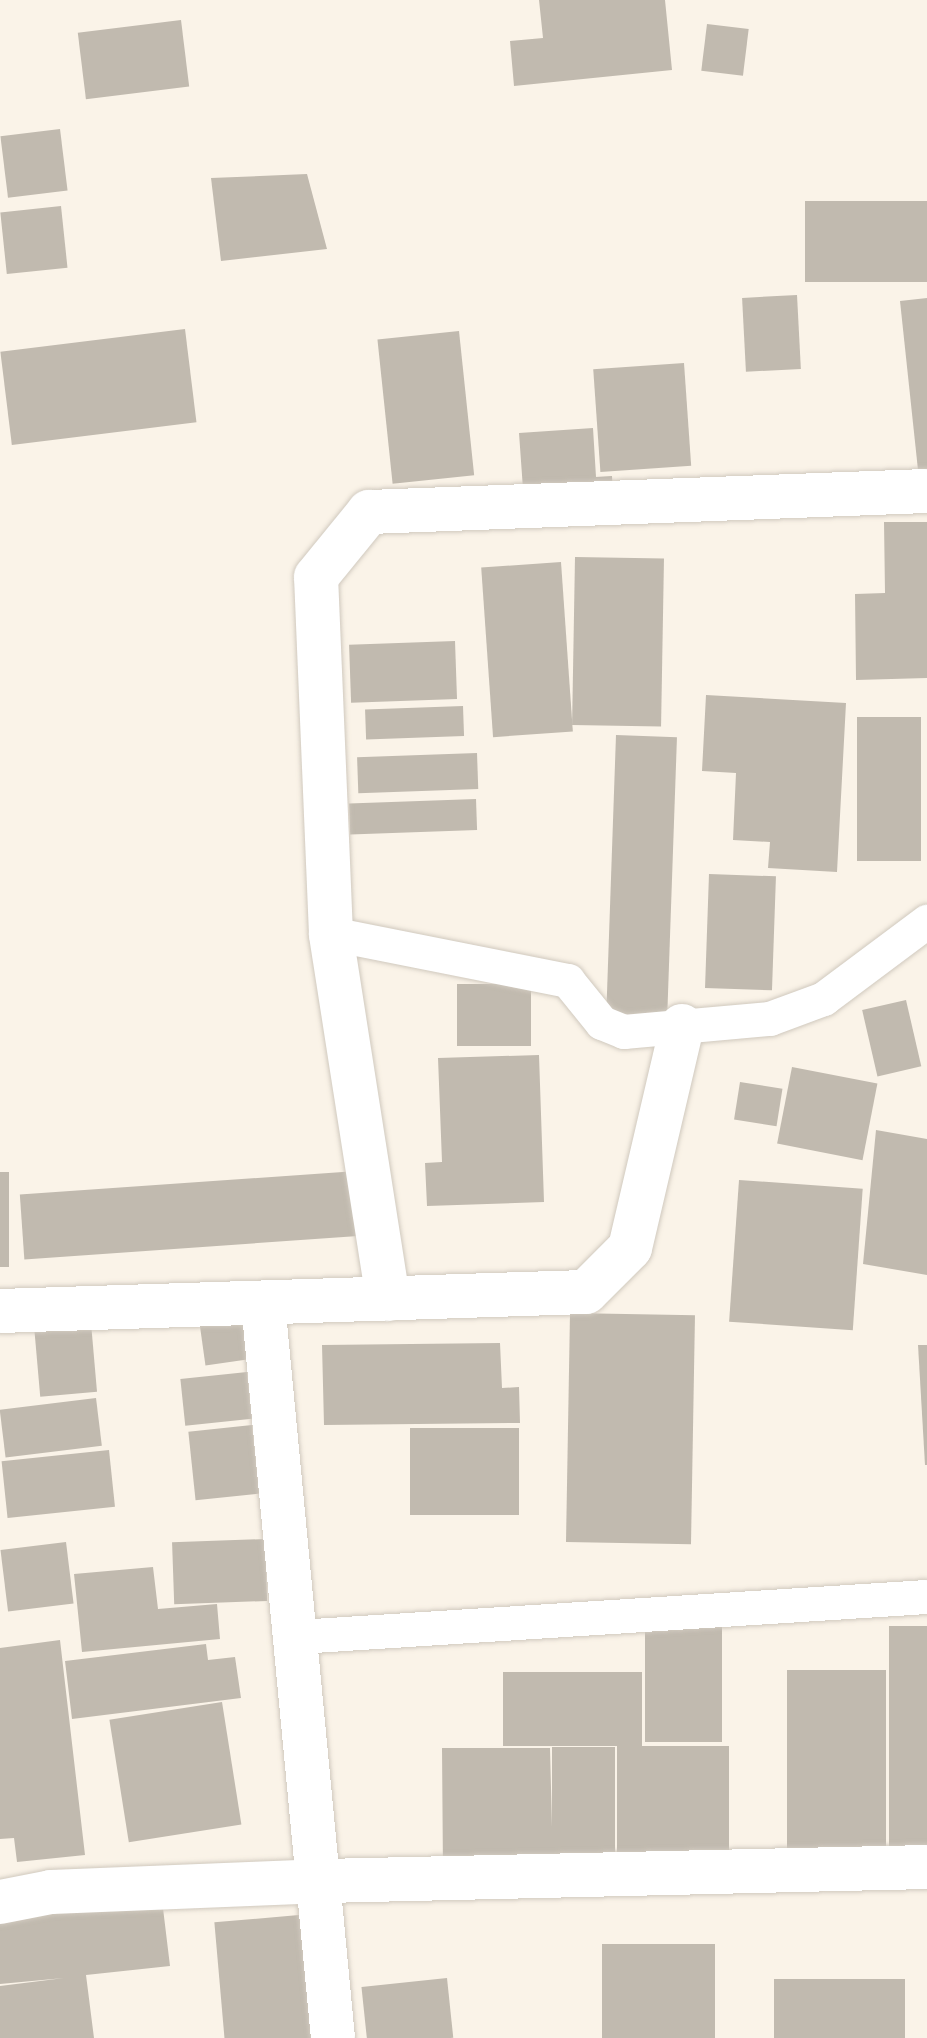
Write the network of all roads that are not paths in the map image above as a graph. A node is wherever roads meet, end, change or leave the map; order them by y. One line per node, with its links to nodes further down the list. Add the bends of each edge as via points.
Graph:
1 (927, 491): 3 (street, via 369,512 316,577)
2 (927, 922): 4 (lane, via 824,999 770,1019)
3 (331, 934): 4 (lane, via 568,981 602,1023 624,1032); 5 (street)
4 (682, 1026): 5 (street, via 630,1248 586,1292)
5 (388, 1299): 6 (street)
6 (263, 1303): 7 (street); 9 (street)
7 (0, 1311)
8 (927, 1597): 9 (lane)
9 (298, 1637): 11 (street)
10 (927, 1867): 11 (street)
11 (324, 1881): 12 (street, via 51,1892); 13 (street)
12 (0, 1902)
13 (333, 2038)

